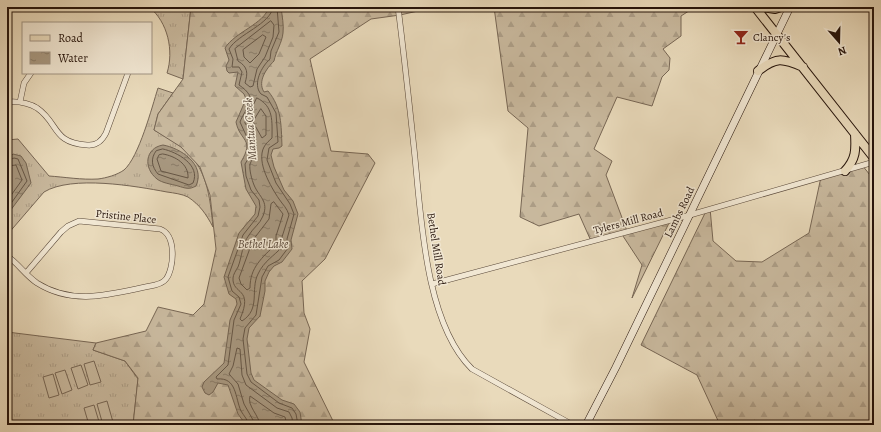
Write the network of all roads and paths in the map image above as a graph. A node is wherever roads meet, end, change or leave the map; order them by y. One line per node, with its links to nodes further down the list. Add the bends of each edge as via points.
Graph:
1 (398, 7): 20 (street, Bethel Mill Road, via 422,224)
2 (755, 7): 6 (main road)
3 (762, 7): 4 (main road)
4 (781, 7)
5 (790, 7): 6 (main road, Lambs Road)
6 (777, 34): 7 (main road); 8 (main road, Lambs Road)
7 (804, 67): 8 (main road, via 780,59); 13 (main road)
8 (758, 71): 17 (main road, Lambs Road)
9 (30, 74): 12 (street, via 24,83)
10 (128, 74): 12 (street, via 106,133 101,140 91,145 66,141 42,112 30,104)
11 (7, 102): 12 (street)
12 (20, 102)
13 (855, 133): 14 (main road); 16 (main road, via 854,160)
14 (874, 158)
15 (874, 162): 16 (street, Tylers Mill Road)
16 (845, 171): 17 (street, Tylers Mill Road)
17 (690, 215): 20 (street, Tylers Mill Road); 22 (main road, Lambs Road)
18 (7, 256): 19 (street, Pristine Place)
19 (26, 273): 19 (street, Pristine Place, via 61,232 79,221 160,229 169,235 172,243 168,276 163,282 99,297 77,297 54,292 35,282)
20 (432, 284): 21 (street, Bethel Mill Road, via 452,343 468,366)
21 (573, 425)
22 (586, 425)

